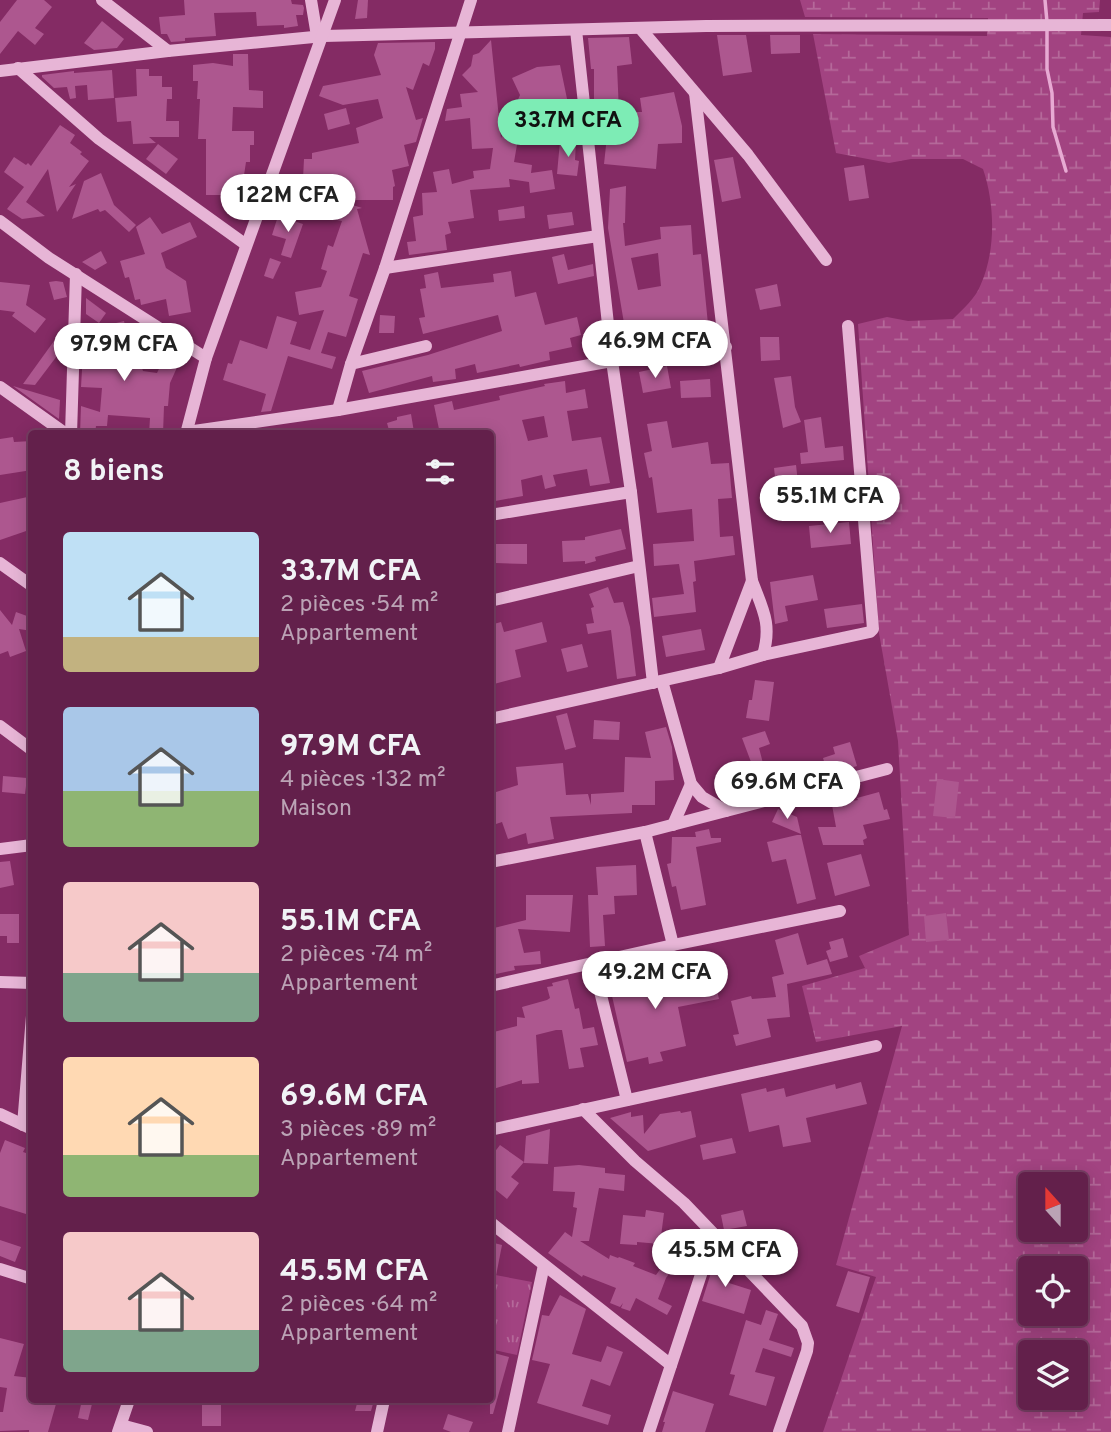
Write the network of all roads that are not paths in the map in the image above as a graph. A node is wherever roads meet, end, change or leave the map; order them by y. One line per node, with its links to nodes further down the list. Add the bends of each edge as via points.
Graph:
1 (102, 0): 10 (street)
2 (311, 0): 9 (street)
3 (335, 0): 9 (street)
4 (471, 0): 8 (street)
5 (1111, 25): 6 (street)
6 (640, 28): 7 (street); 13 (street)
7 (576, 30): 8 (street); 15 (street)
8 (461, 32): 9 (street); 18 (street)
9 (320, 36): 10 (street); 16 (street)
10 (168, 51): 11 (street)
11 (18, 68): 12 (street); 16 (street, via 99,139)
12 (1, 69)
13 (695, 93): 17 (street); 22 (street)
14 (0, 221): 19 (street)
15 (598, 236): 18 (street); 24 (street)
16 (246, 244): 23 (street)
17 (827, 260)
18 (385, 268): 25 (street)
19 (76, 274): 23 (street); 29 (street)
20 (848, 326): 39 (street, via 873,629 865,635)
21 (426, 346): 25 (street)
22 (726, 347): 24 (street); 36 (street)
23 (206, 358): 30 (street)
24 (612, 361): 27 (street); 32 (street)
25 (351, 364): 27 (street)
26 (0, 387): 28 (street)
27 (338, 410): 31 (street)
28 (62, 430)
29 (68, 430)
30 (188, 430)
31 (207, 430)
32 (631, 492): 33 (street); 35 (street)
33 (494, 514)
34 (0, 563): 37 (street)
35 (639, 566): 38 (street); 41 (street)
36 (752, 582): 39 (street, via 768,632); 40 (street)
37 (28, 583)
38 (494, 600)
39 (763, 655): 40 (street)
40 (719, 668): 41 (street)
41 (657, 682): 42 (street); 46 (street)
42 (494, 718)
43 (0, 726): 44 (street)
44 (28, 747)
45 (887, 769): 47 (street)
46 (691, 784): 47 (street, via 702,797); 48 (street)
47 (726, 811): 48 (street)
48 (673, 825): 49 (street)
49 (645, 832): 52 (street); 54 (street)
50 (28, 846): 51 (street)
51 (0, 849)
52 (495, 861)
53 (840, 911): 54 (street)
54 (673, 945): 55 (street)
55 (593, 962): 58 (street); 60 (street)
56 (0, 982): 57 (street)
57 (28, 983)
58 (494, 985)
59 (876, 1046): 60 (street)
60 (627, 1100): 62 (street)
61 (28, 1105): 64 (street)
62 (583, 1109): 65 (street); 67 (street)
63 (0, 1114): 64 (street)
64 (27, 1127)
65 (494, 1129)
66 (494, 1225): 68 (street)
67 (714, 1235): 71 (street); 79 (street, via 806,1334 807,1351)
68 (544, 1265): 71 (street); 77 (street)
69 (1, 1272): 70 (street)
70 (28, 1278)
71 (671, 1365): 78 (street)
72 (128, 1403): 74 (street)
73 (383, 1403): 76 (street)
74 (120, 1428): 75 (street)
75 (147, 1432)
76 (377, 1432)
77 (508, 1432)
78 (649, 1432)
79 (779, 1432)

